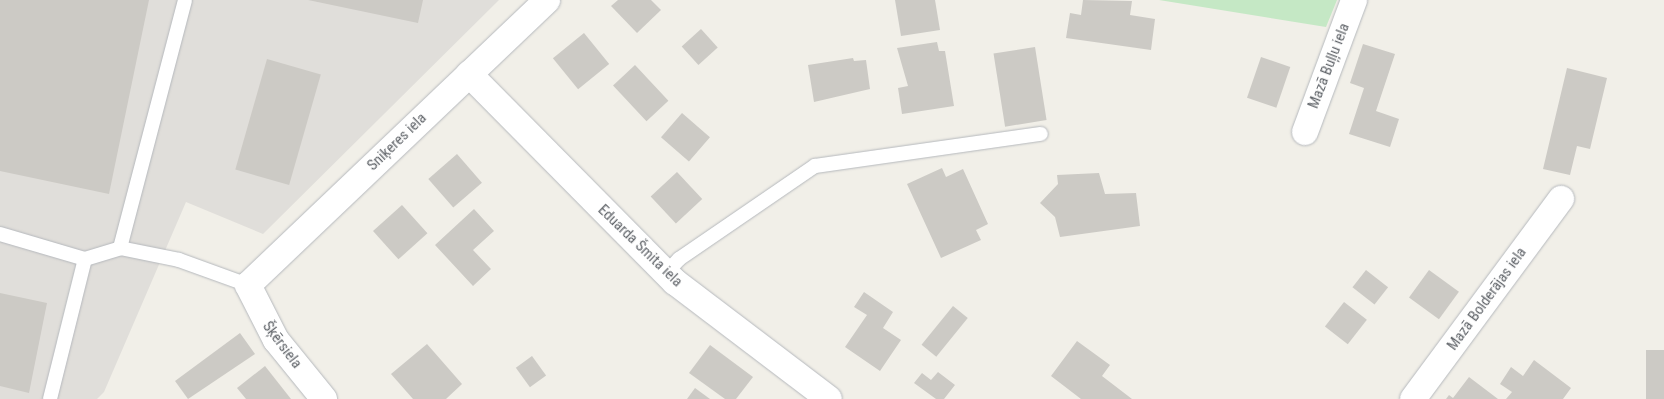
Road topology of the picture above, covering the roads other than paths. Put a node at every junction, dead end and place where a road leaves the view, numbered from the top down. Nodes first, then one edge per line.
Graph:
1 (185, 0) edge
2 (547, 0) edge
3 (1354, 0) edge
4 (469, 74) junction
5 (1305, 132) dead end
6 (1042, 134) dead end
7 (1561, 198) dead end
8 (0, 234) edge
9 (120, 248) junction
10 (84, 259) junction
11 (666, 274) junction
12 (248, 285) junction
13 (50, 399) edge
14 (324, 399) edge
15 (829, 399) edge
16 (1413, 399) edge

1 - 9 lane
2 - 4 street, Sniķeres iela
3 - 5 street, Mazā Buļļu iela
4 - 11 street, Eduarda Šmita iela
4 - 12 street, Sniķeres iela
6 - 11 lane
7 - 16 street, Mazā Bolderājas iela
8 - 10 lane
9 - 10 lane
9 - 12 lane
10 - 13 lane
11 - 15 street, Eduarda Šmita iela
12 - 14 street, Šķērsiela

